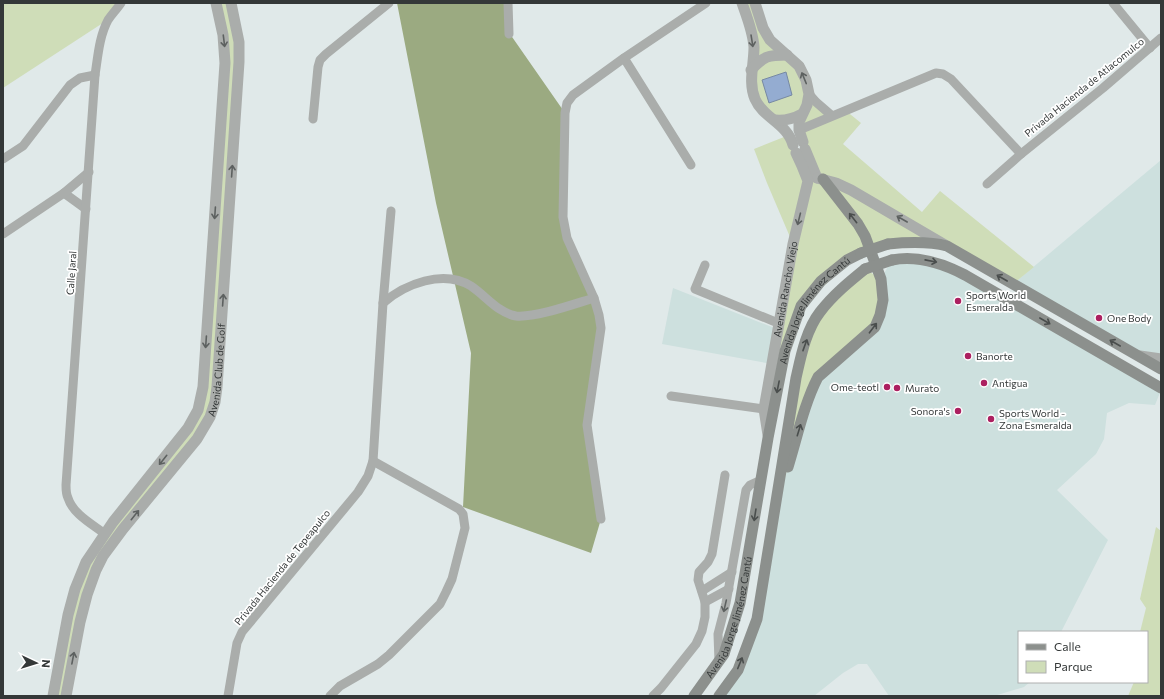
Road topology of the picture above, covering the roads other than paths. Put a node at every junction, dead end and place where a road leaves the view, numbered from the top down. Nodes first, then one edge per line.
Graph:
1 (121, 3) edge
2 (216, 3) edge
3 (231, 3) edge
4 (389, 3) edge
5 (508, 3) edge
6 (706, 3) edge
7 (742, 3) edge
8 (755, 3) edge
9 (1113, 3) edge
10 (510, 34) dead end
11 (1161, 38) edge
12 (1150, 48) junction
13 (787, 55) junction
14 (624, 58) junction
15 (751, 70) junction
16 (95, 75) junction
17 (809, 94) junction
18 (802, 114) junction
19 (831, 116) junction
20 (313, 118) dead end
21 (775, 120) junction
22 (799, 144) junction
23 (1021, 154) junction
24 (3, 159) edge
25 (691, 165) dead end
26 (89, 172) junction
27 (816, 179) junction
28 (987, 184) dead end
29 (64, 193) junction
30 (86, 209) junction
31 (391, 211) dead end
32 (3, 234) edge
33 (947, 246) junction
34 (704, 265) dead end
35 (594, 298) junction
36 (383, 303) junction
37 (778, 323) junction
38 (1139, 356) junction
39 (1161, 360) edge
40 (1161, 369) edge
41 (203, 387) junction
42 (217, 387) junction
43 (1161, 388) edge
44 (671, 396) dead end
45 (764, 409) junction
46 (768, 438) junction
47 (373, 461) junction
48 (725, 475) dead end
49 (761, 480) junction
50 (776, 508) junction
51 (601, 519) dead end
52 (113, 522) junction
53 (123, 529) junction
54 (105, 534) junction
55 (94, 549) junction
56 (103, 556) junction
57 (732, 572) junction
58 (729, 589) junction
59 (702, 591) junction
60 (705, 602) junction
61 (719, 661) junction
62 (52, 696) edge
63 (66, 696) edge
64 (228, 696) edge
65 (330, 696) edge
66 (653, 696) edge
67 (694, 696) edge
68 (719, 696) edge

1 - 16 street, Calle Jaral
2 -> 41 street, Avenida Club de Golf
42 -> 3 street, Avenida Club de Golf
4 - 20 street
5 - 10 street
6 - 14 street
7 -> 15 street
8 - 13 street
9 - 12 street, Privada Hacienda de Atlacomulco
11 - 12 street, Privada Hacienda de Atlacomulco
12 - 23 street, Privada Hacienda de Atlacomulco
13 - 15 street
17 -> 13 street
14 - 25 street
14 - 35 street
15 - 21 street
16 - 24 street
16 - 26 street, Calle Jaral
17 - 18 street
17 - 19 street
18 - 21 street
18 - 22 street
19 - 22 street
19 - 23 street
21 - 22 street
22 - 27 street
23 - 28 street, Privada Hacienda de Atlacomulco
26 - 29 street
26 - 30 street, Calle Jaral
33 -> 27 street
27 -> 37 street, Avenida Rancho Viejo
50 -> 27 main road
29 - 30 street
29 - 32 street
30 - 54 street, Calle Jaral
31 - 36 street, Privada Hacienda de Tepeapulco
38 -> 33 main road, Avenida Jorge Jiménez Cantú
33 -> 46 main road, Avenida Jorge Jiménez Cantú, bridge
34 - 37 street
35 - 36 street
35 - 51 street
36 - 47 street, Privada Hacienda de Tepeapulco
37 - 45 street, Avenida Rancho Viejo
38 - 39 street
38 - 40 main road, Avenida Jorge Jiménez Cantú
41 - 42 street
41 -> 52 street, Avenida Club de Golf
53 -> 42 street, Avenida Club de Golf
50 -> 43 main road, Avenida Jorge Jiménez Cantú, bridge
44 - 45 street
45 - 46 street, Avenida Rancho Viejo
46 - 49 main road, Avenida Jorge Jiménez Cantú
47 - 64 street, Privada Hacienda de Tepeapulco
47 - 65 street
48 - 59 street
49 - 57 street
49 -> 61 main road, Avenida Jorge Jiménez Cantú
68 -> 50 main road, Avenida Jorge Jiménez Cantú
52 - 53 street
52 - 54 street, Avenida Club de Golf
53 - 56 street, Avenida Club de Golf
54 - 55 street, Avenida Club de Golf
55 - 56 street
55 - 62 street, Avenida Club de Golf
63 -> 56 street, Avenida Club de Golf
57 - 58 street
57 - 59 street
58 - 60 street
58 -> 61 street
59 - 60 street
60 - 66 street
61 - 67 main road, Avenida Jorge Jiménez Cantú

